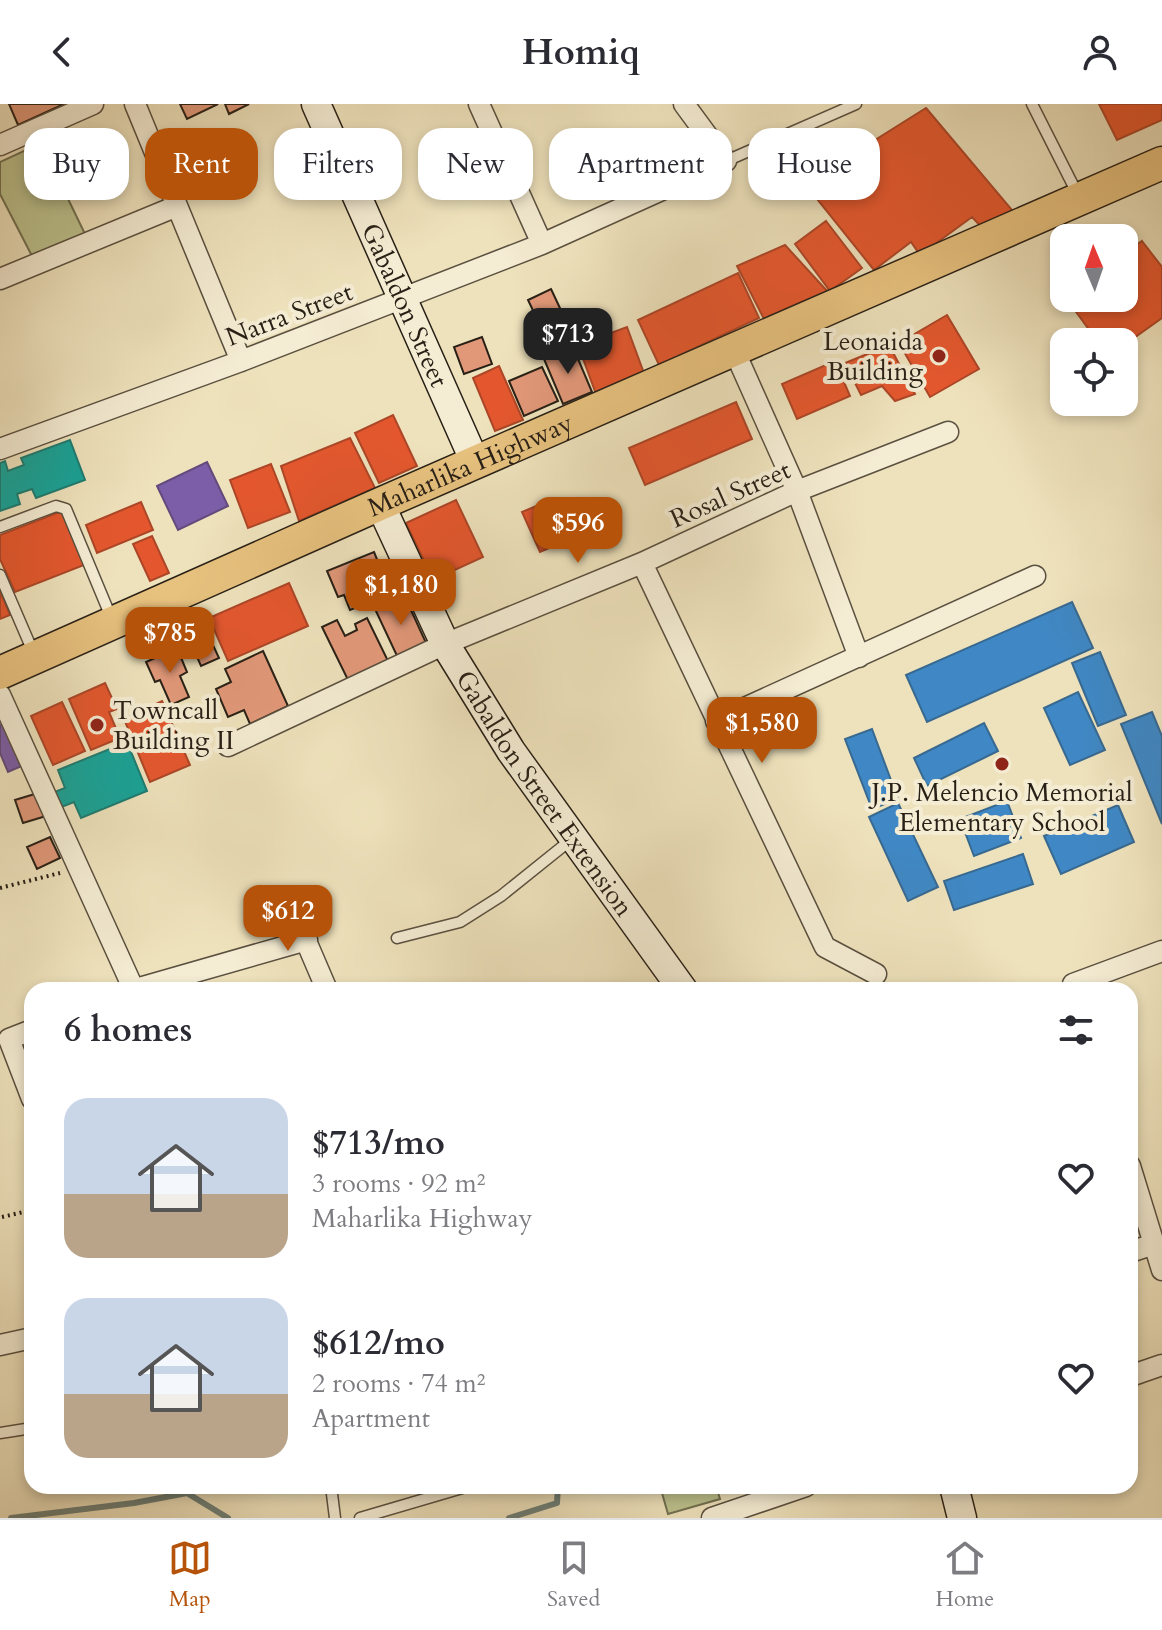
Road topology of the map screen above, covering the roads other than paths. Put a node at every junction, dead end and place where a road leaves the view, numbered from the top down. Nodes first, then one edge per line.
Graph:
1 (93, 104) edge
2 (135, 104) edge
3 (316, 104) edge
4 (479, 104) edge
5 (684, 104) edge
6 (856, 104) edge
7 (1032, 104) edge
8 (702, 128) edge
9 (0, 145) edge
10 (732, 158) edge
11 (1162, 163) edge
12 (1080, 199) junction
13 (640, 200) edge
14 (177, 206) junction
15 (542, 244) junction
16 (0, 279) edge
17 (404, 298) junction
18 (734, 350) junction
19 (241, 361) junction
20 (948, 432) dead end
21 (0, 449) edge
22 (475, 462) junction
23 (797, 491) junction
24 (380, 504) junction
25 (0, 527) edge
26 (642, 563) junction
27 (0, 575) edge
28 (1035, 576) dead end
29 (113, 623) junction
30 (445, 644) junction
31 (36, 657) junction
32 (859, 657) junction
33 (0, 673) edge
34 (0, 695) edge
35 (716, 721) junction
36 (228, 746) dead end
37 (573, 838) junction
38 (288, 899) dead end
39 (397, 938) dead end
40 (307, 940) junction
41 (1162, 951) edge
42 (876, 974) dead end
43 (129, 982) edge
44 (161, 982) edge
45 (324, 982) edge
46 (677, 982) edge
47 (1084, 982) edge
48 (24, 1033) edge
49 (24, 1078) edge
50 (1138, 1192) edge
51 (1154, 1244) junction
52 (1138, 1249) edge
53 (1162, 1270) edge
54 (24, 1340) edge
55 (0, 1345) edge
56 (1162, 1365) edge
57 (1138, 1373) edge
58 (24, 1429) edge
59 (0, 1433) edge
60 (332, 1494) edge
61 (442, 1494) edge
62 (782, 1494) edge
63 (956, 1494) edge
64 (335, 1518) edge
65 (360, 1518) edge
66 (712, 1518) edge
67 (962, 1518) edge

1 - 9 street
2 - 14 street
3 - 17 street, Gabaldon Street
4 - 15 street
5 - 8 street
6 - 10 lane, Narra Street
7 - 12 lane
11 - 12 main road, Maharlika Highway
12 - 18 main road, Maharlika Highway
13 - 15 street, Narra Street
14 - 16 street
14 - 19 street
15 - 17 street, Narra Street
17 - 19 street, Narra Street
17 - 22 street, Gabaldon Street
18 - 22 main road, Maharlika Highway
18 - 23 street
19 - 21 street, Narra Street
20 - 23 street, Rosal Street
22 - 24 main road, Maharlika Highway
23 - 26 street, Rosal Street
23 - 32 street
24 - 29 main road, Maharlika Highway
24 - 30 street, Gabaldon Street Extension
25 - 29 lane
26 - 30 street, Rosal Street
26 - 35 street
27 - 31 lane
28 - 32 street
29 - 31 main road, Maharlika Highway
30 - 36 street, Rosal Street
30 - 37 street, Gabaldon Street Extension
31 - 33 main road, Maharlika Highway
32 - 35 street
34 - 43 street
35 - 42 street
37 - 39 lane
37 - 46 street, Gabaldon Street Extension
38 - 40 street
40 - 44 street
40 - 45 street
41 - 47 street
48 - 49 street
50 - 51 street
51 - 52 street
51 - 53 street
54 - 55 street
56 - 57 street
58 - 59 lane
60 - 64 lane
61 - 65 lane
62 - 66 street
63 - 67 street

